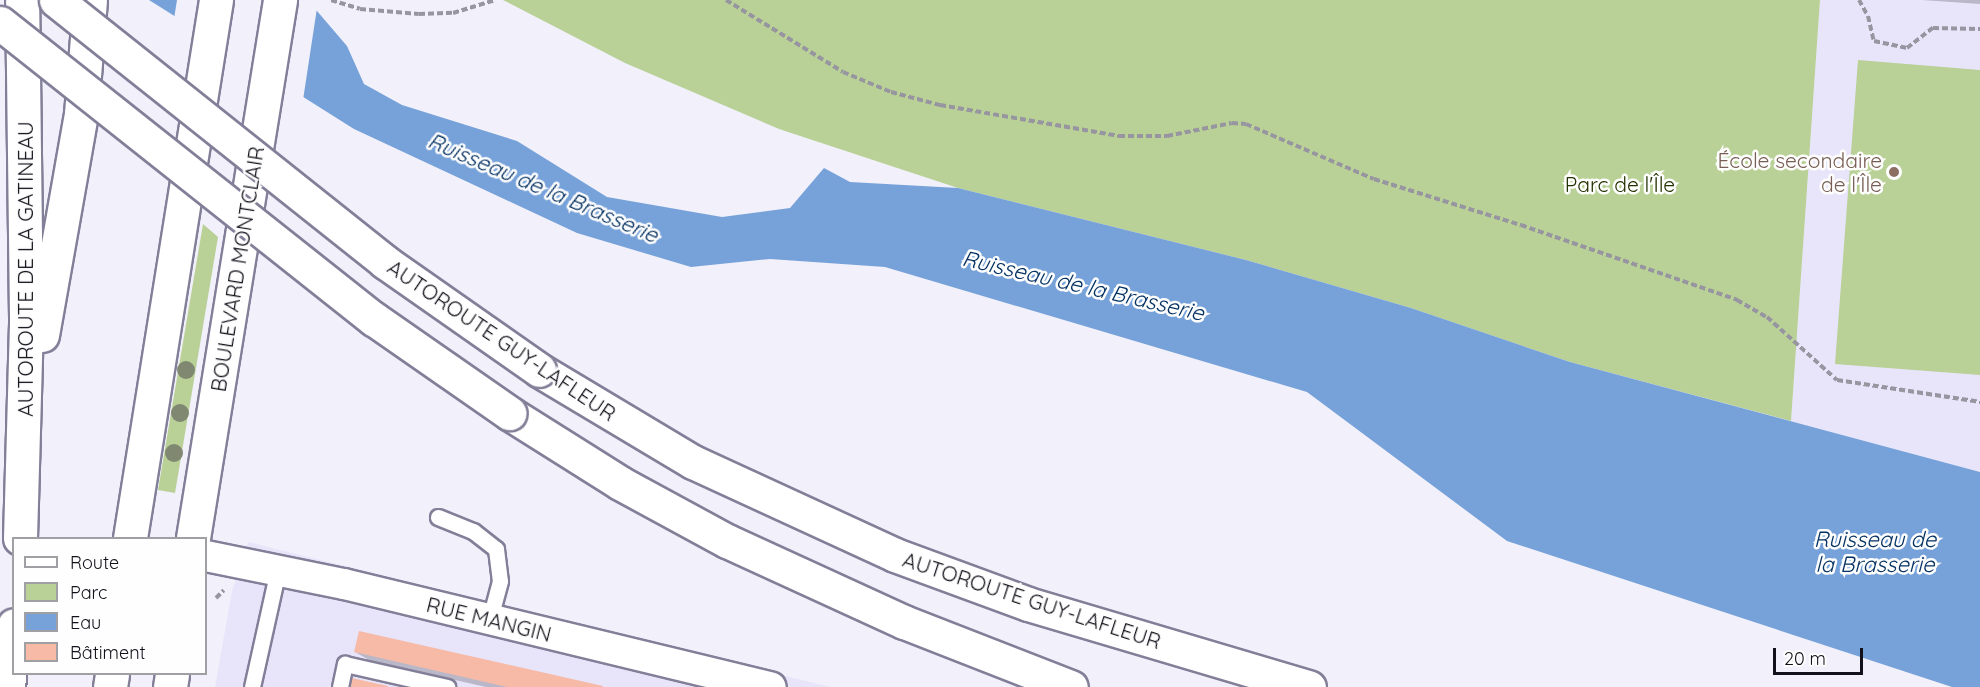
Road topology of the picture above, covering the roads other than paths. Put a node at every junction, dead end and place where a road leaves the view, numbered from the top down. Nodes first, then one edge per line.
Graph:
1 (56, 0) edge
2 (90, 0) edge
3 (216, 0) edge
4 (280, 0) edge
5 (15, 11) edge
6 (25, 431) junction
7 (438, 517) dead end
8 (20, 537) edge
9 (130, 537) edge
10 (193, 537) edge
11 (207, 556) edge
12 (278, 570) junction
13 (490, 619) junction
14 (12, 646) edge
15 (8, 687) edge
16 (252, 687) edge
17 (340, 687) edge
18 (447, 687) edge
19 (771, 687) edge
20 (1071, 687) edge
21 (1309, 687) edge

1 - 21 main road, AUTOROUTE GUY-LAFLEUR, bridge
2 - 6 main road
3 - 9 main road
4 - 10 main road, BOULEVARD MONTCLAIR
5 - 6 main road, AUTOROUTE DE LA GATINEAU
5 - 20 main road, bridge
6 - 8 main road, AUTOROUTE DE LA GATINEAU
7 - 13 lane
11 - 12 street, RUE MANGIN
12 - 13 street, RUE MANGIN
12 - 16 lane
13 - 19 street, RUE MANGIN
14 - 15 main road
17 - 18 lane

